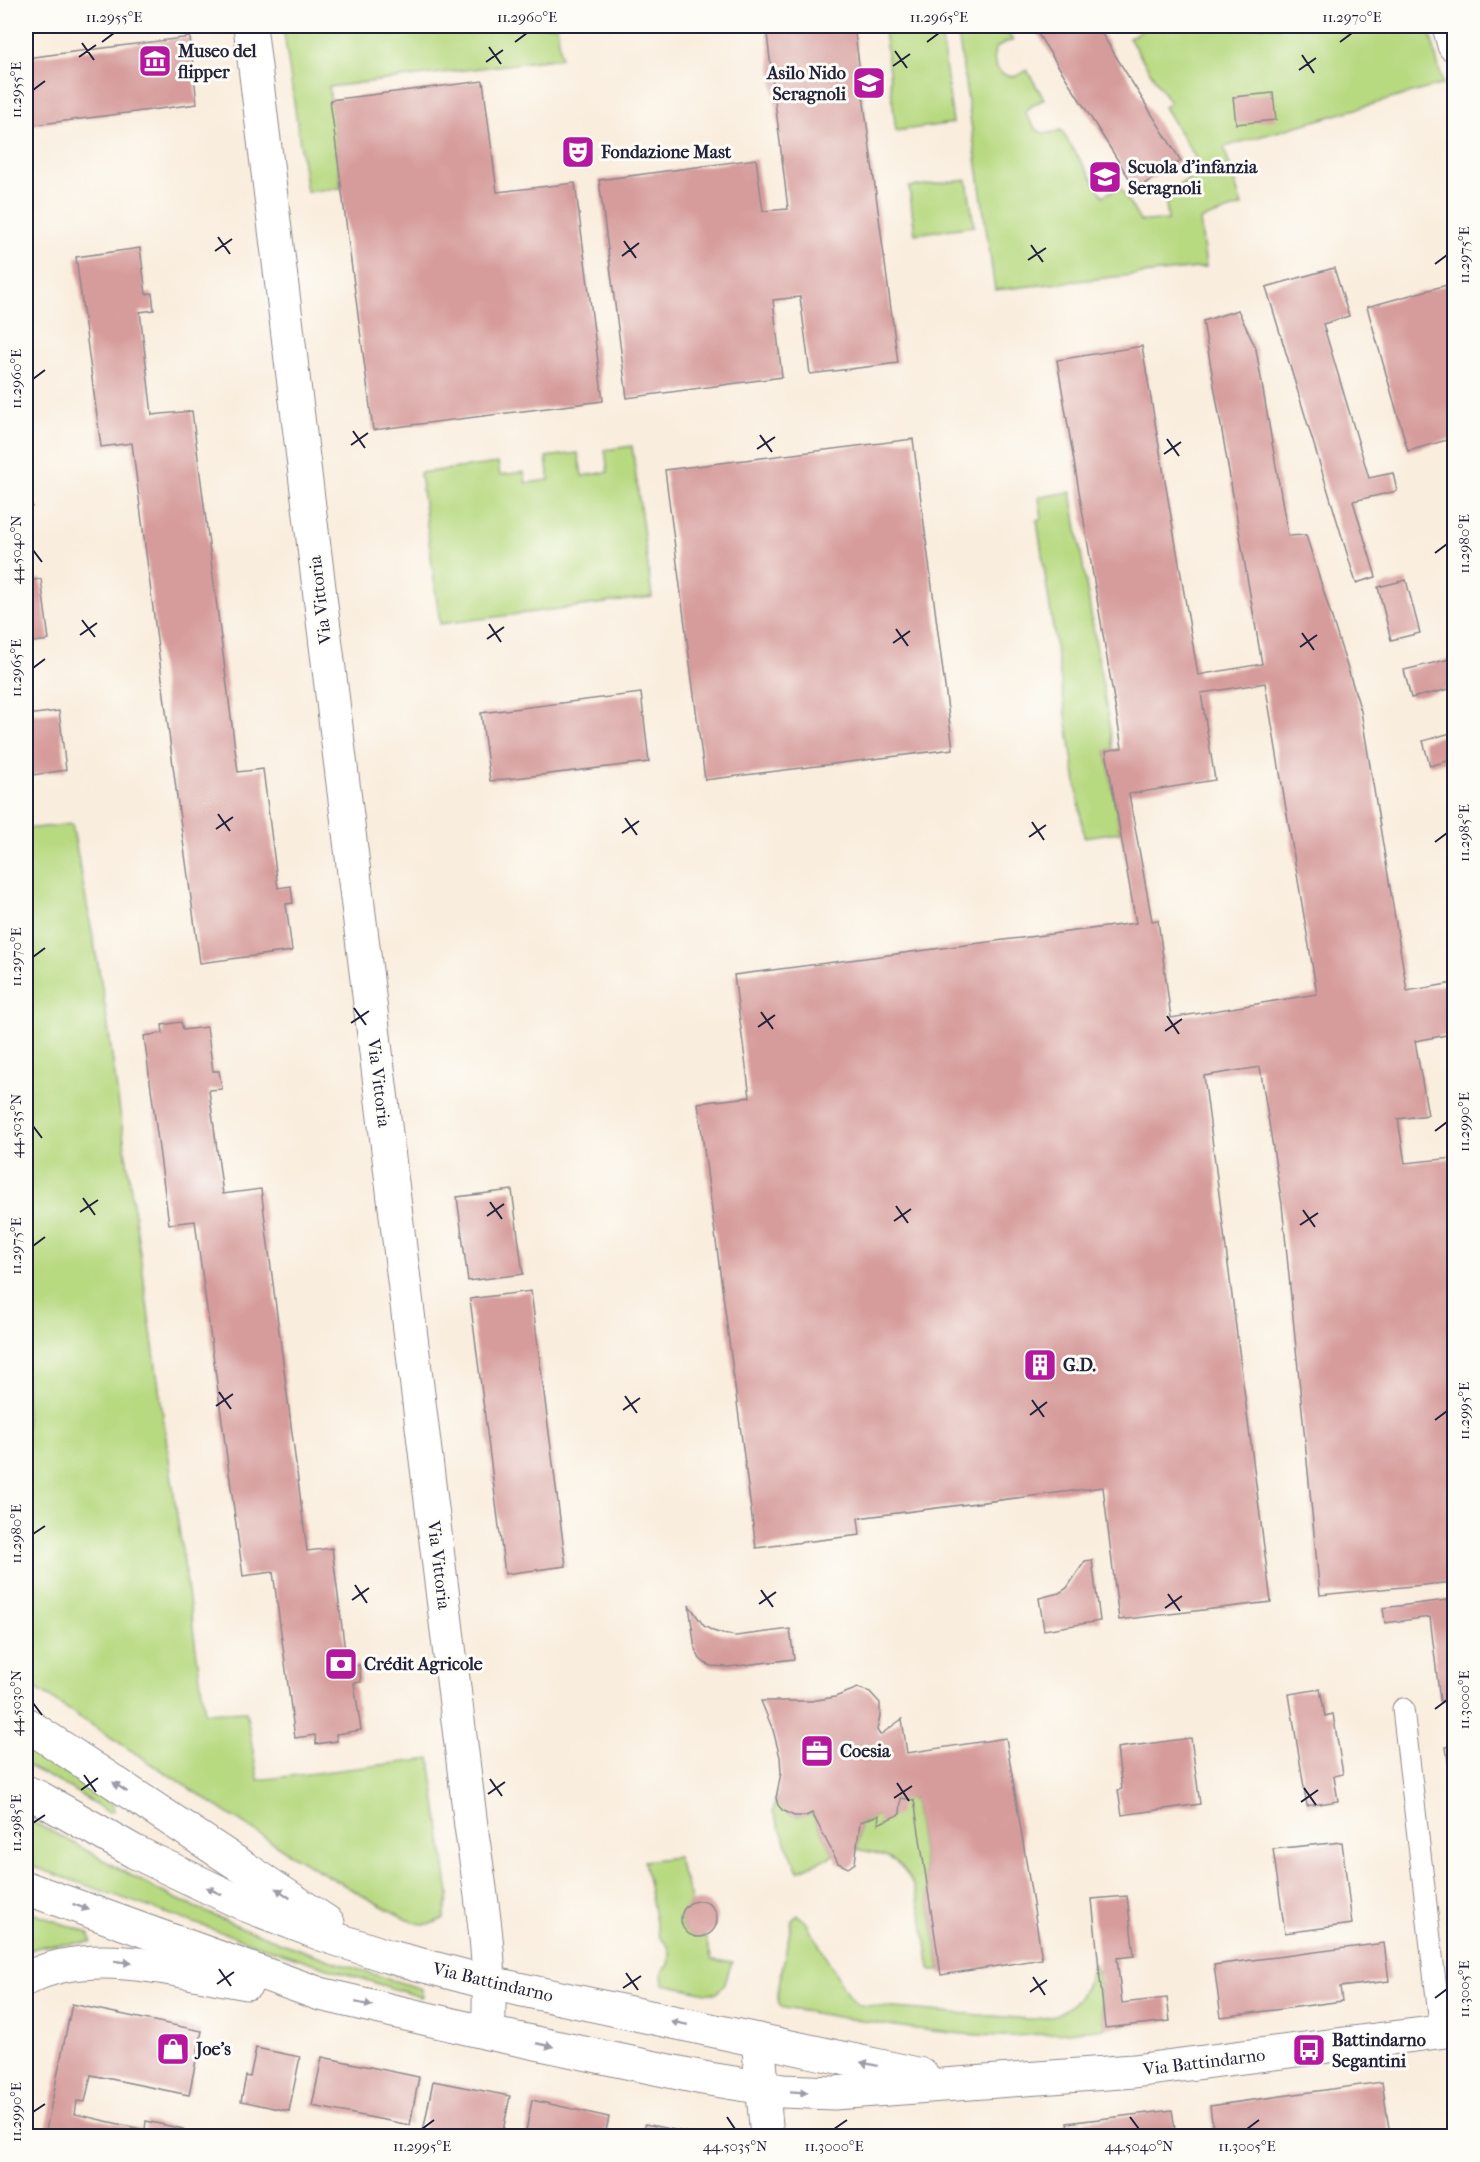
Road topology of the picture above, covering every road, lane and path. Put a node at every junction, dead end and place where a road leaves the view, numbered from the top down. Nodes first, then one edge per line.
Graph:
1 (250, 26) edge
2 (1449, 26) edge
3 (1455, 45) edge
4 (1402, 1709) dead end
5 (26, 1724) edge
6 (26, 1792) edge
7 (26, 1888) edge
8 (387, 1956) junction
9 (26, 1979) edge
10 (490, 1983) junction
11 (320, 1994) junction
12 (1448, 2031) edge
13 (488, 2033) junction
14 (758, 2040) junction
15 (989, 2082) junction
16 (763, 2088) junction
17 (767, 2136) edge

1 - 10 street, Via Vittoria
2 - 3 street
4 - 12 lane
8 -> 5 street
8 -> 6 street, Via Battindarno
7 -> 11 street, Via Battindarno
8 - 10 street, Via Battindarno
9 -> 11 street
10 - 13 street, Via Vittoria
14 -> 10 street, Via Battindarno
11 -> 13 street, Via Battindarno
12 - 15 street, Via Battindarno
13 -> 16 street, Via Battindarno
15 -> 14 street, Via Battindarno
14 - 16 street
16 -> 15 street, Via Battindarno
16 - 17 street

